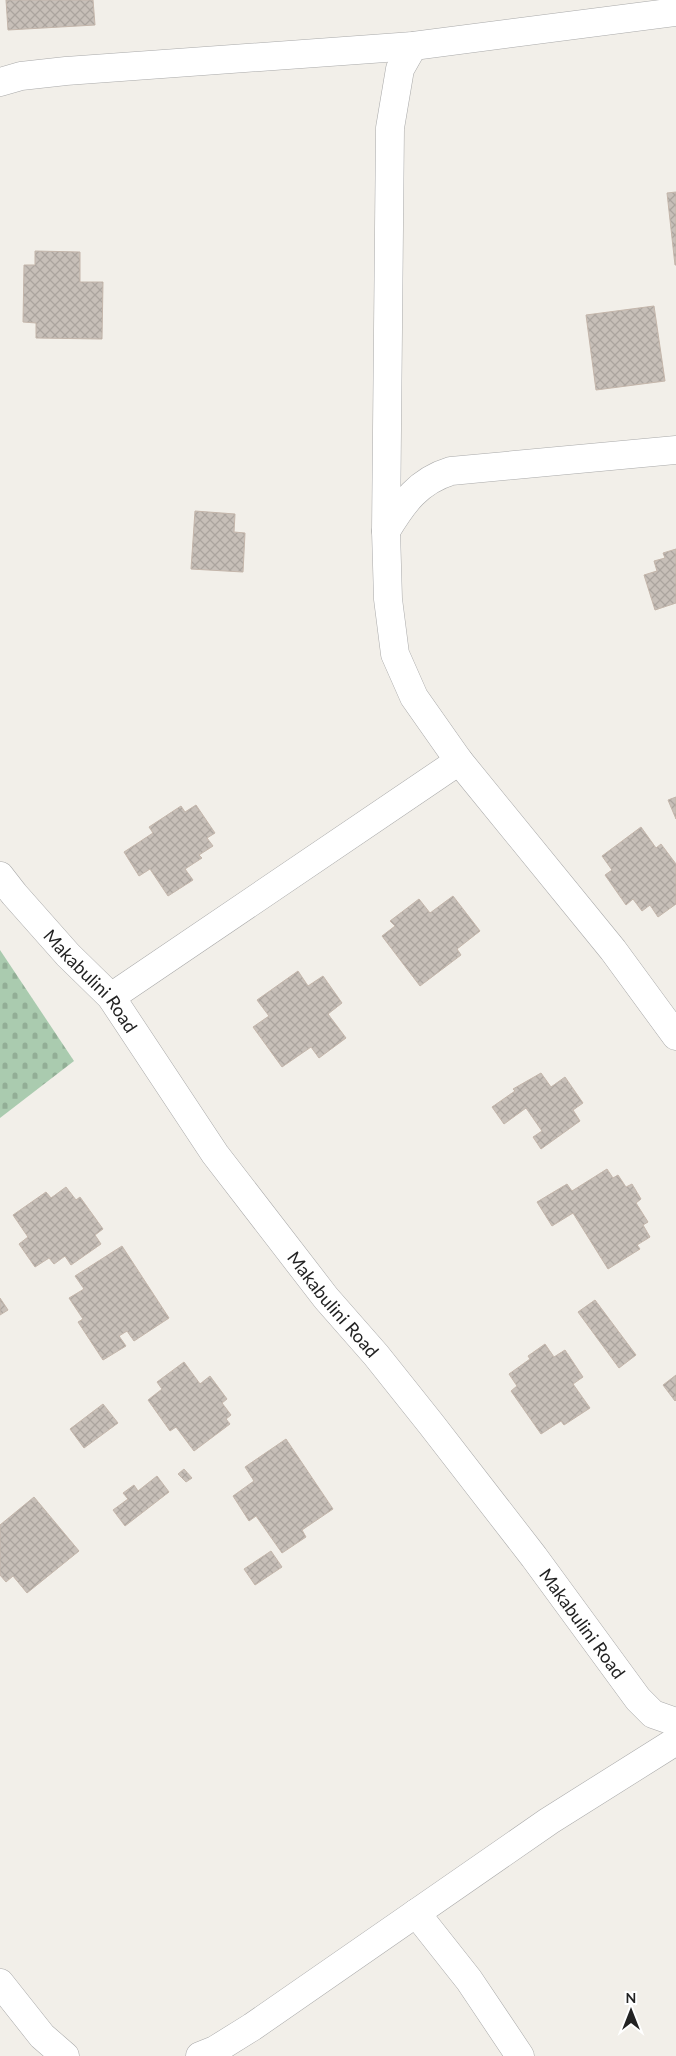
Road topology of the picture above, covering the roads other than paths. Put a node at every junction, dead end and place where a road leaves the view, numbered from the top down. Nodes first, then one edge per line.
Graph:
1 (676, 12) edge
2 (412, 46) junction
3 (0, 82) edge
4 (676, 450) edge
5 (386, 531) junction
6 (459, 761) junction
7 (0, 876) edge
8 (111, 997) junction
9 (676, 1036) edge
10 (676, 1722) edge
11 (676, 1741) edge
12 (416, 1914) junction
13 (0, 1983) edge
14 (65, 2056) edge
15 (200, 2056) edge
16 (520, 2056) edge

1 - 2 street
2 - 3 street
2 - 5 street
4 - 5 street
5 - 6 street
6 - 8 street
6 - 9 street
7 - 8 street, Makabulini Road
8 - 10 street, Makabulini Road
11 - 12 street
12 - 15 street
12 - 16 street
13 - 14 street

